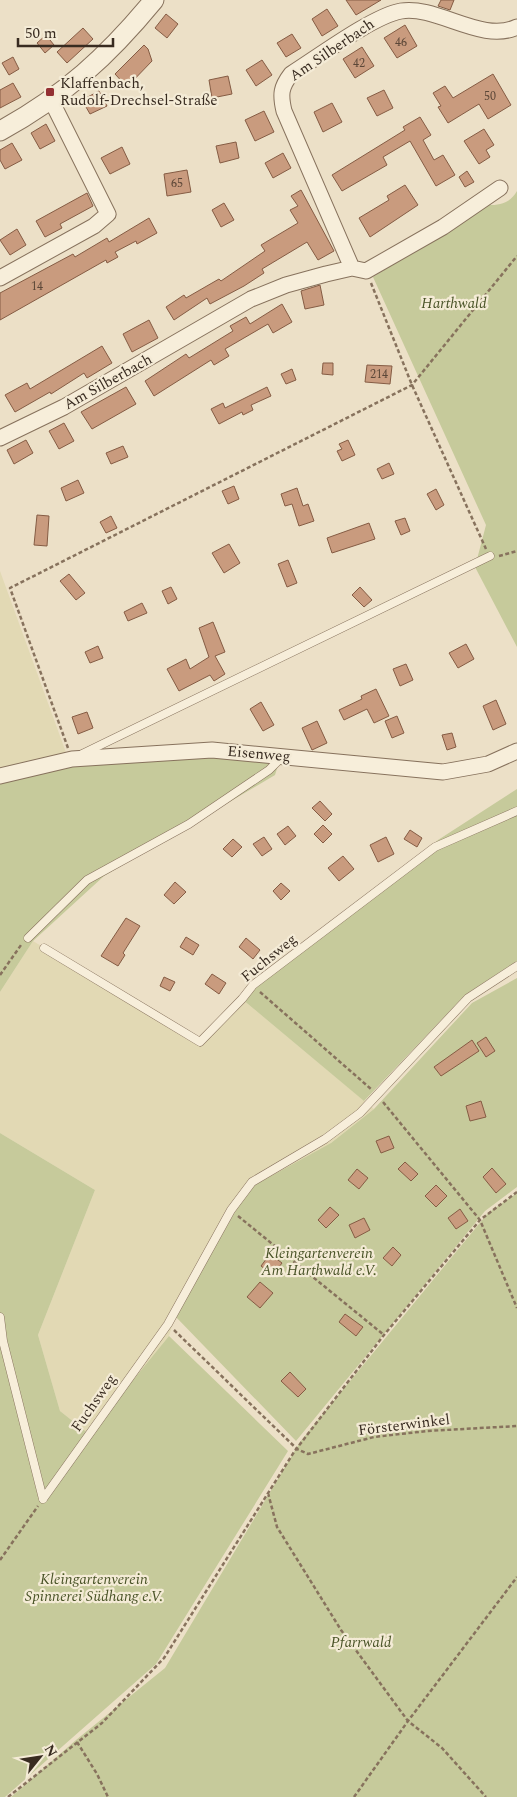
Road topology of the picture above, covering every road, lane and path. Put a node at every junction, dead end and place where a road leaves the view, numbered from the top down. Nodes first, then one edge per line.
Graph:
1 (154, 0) edge
2 (517, 27) edge
3 (51, 100) junction
4 (0, 131) edge
5 (500, 188) dead end
6 (517, 256) edge
7 (359, 269) junction
8 (0, 278) edge
9 (412, 385) junction
10 (0, 438) edge
11 (517, 551) edge
12 (490, 556) junction
13 (517, 752) edge
14 (282, 756) junction
15 (72, 759) junction
16 (0, 776) edge
17 (517, 811) edge
18 (28, 938) joint
19 (44, 948) dead end
20 (517, 966) edge
21 (0, 975) edge
22 (517, 1192) edge
23 (231, 1210) junction
24 (480, 1220) junction
25 (517, 1308) edge
26 (0, 1317) edge
27 (168, 1324) junction
28 (384, 1335) junction
29 (517, 1426) edge
30 (297, 1449) junction
31 (268, 1493) junction
32 (43, 1499) junction
33 (0, 1560) edge
34 (517, 1578) edge
35 (408, 1720) junction
36 (77, 1742) junction
37 (8, 1797) edge
38 (108, 1797) edge
39 (354, 1797) edge
40 (486, 1797) edge

1 - 3 street
2 - 7 street, Am Silberbach
3 - 4 street
3 - 8 street
5 - 7 street, Am Silberbach
6 - 9 path
7 - 9 path
7 - 10 street, Am Silberbach
9 - 12 path
9 - 15 path
11 - 12 path
12 - 15 lane
13 - 14 street, Eisenweg
14 - 15 street, Eisenweg
14 - 18 lane
15 - 16 street, Eisenweg
17 - 19 lane, Fuchsweg
18 - 21 path
20 - 23 lane, Fuchsweg
22 - 24 path
23 - 27 lane, Fuchsweg
23 - 28 path
24 - 25 path
24 - 28 path
26 - 32 lane
27 - 30 path
27 - 32 lane, Fuchsweg
28 - 30 path
29 - 30 path, Försterwinkel
30 - 31 path
31 - 35 path
31 - 36 path
32 - 33 path
34 - 35 path
35 - 39 path
35 - 40 path
36 - 37 path
36 - 38 path

